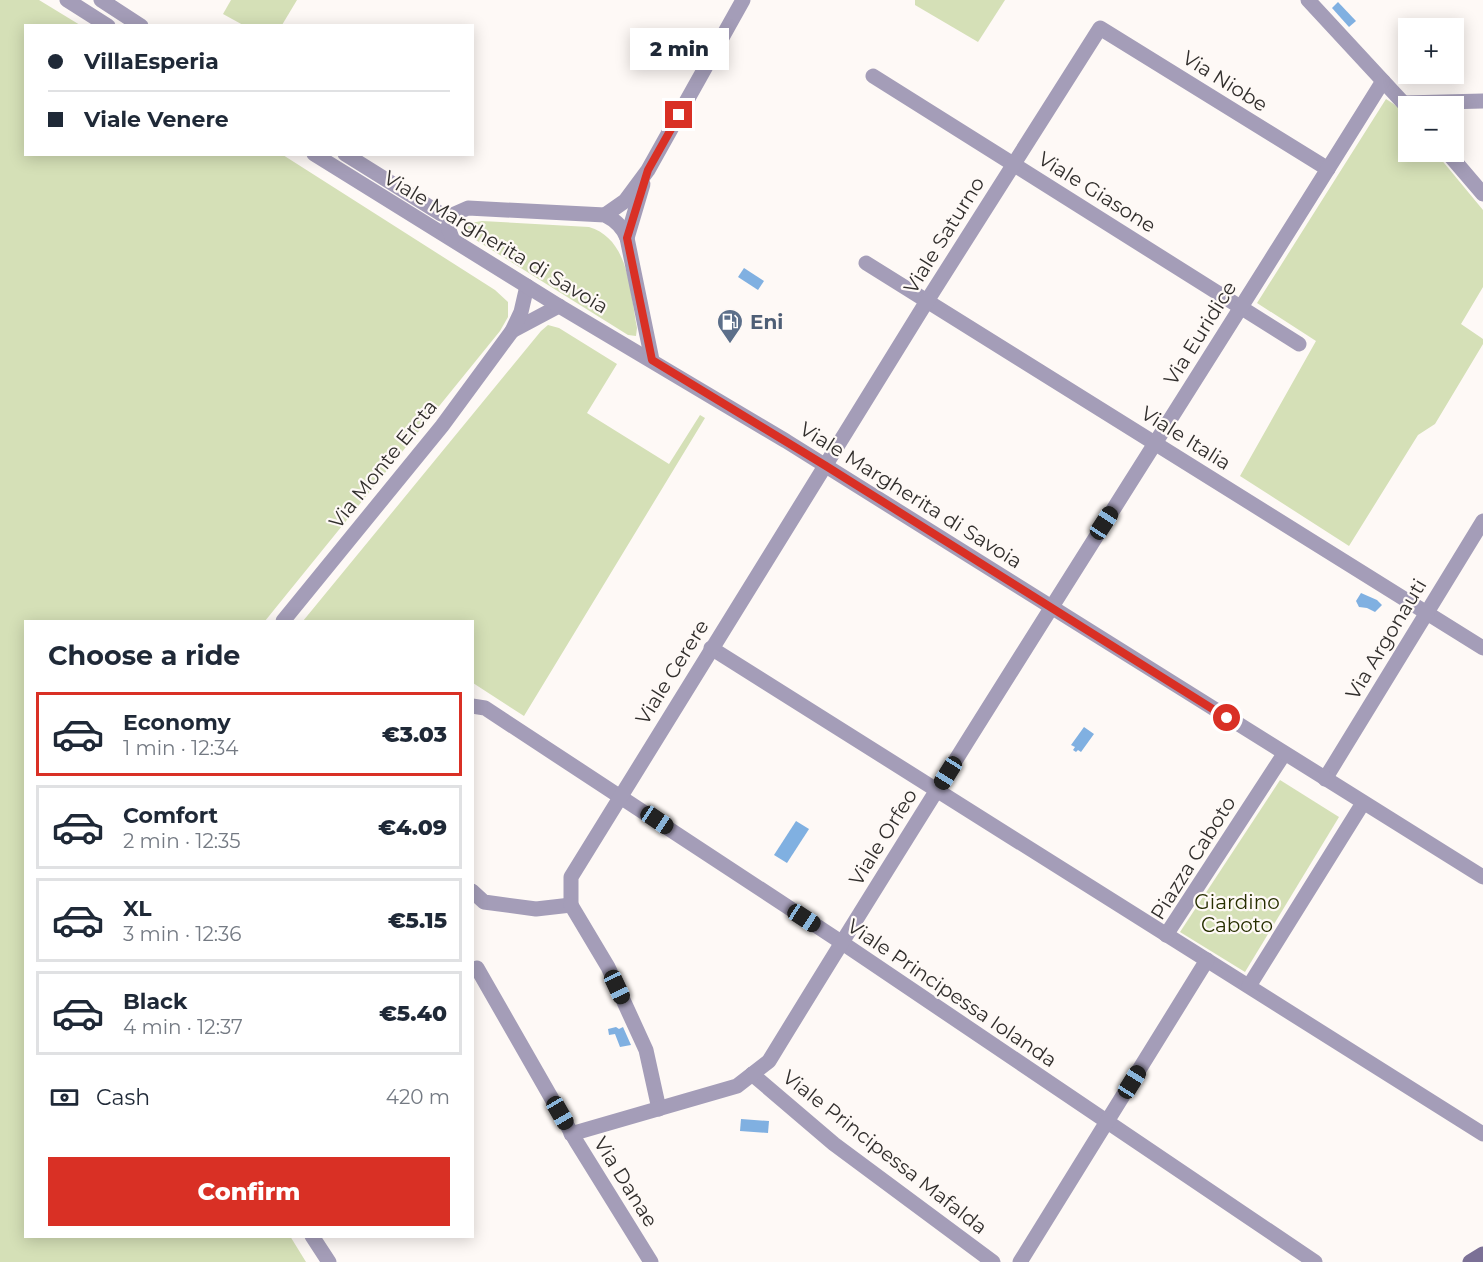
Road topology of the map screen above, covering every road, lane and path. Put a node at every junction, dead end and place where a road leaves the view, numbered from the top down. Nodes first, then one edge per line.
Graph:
1 (67, 0) edge
2 (100, 0) edge
3 (743, 0) edge
4 (1312, 1) edge
5 (105, 24) edge
6 (138, 24) edge
7 (1100, 28) joint
8 (873, 76) dead end
9 (1383, 81) junction
10 (1398, 97) edge
11 (1483, 100) edge
12 (1464, 101) edge
13 (317, 156) edge
14 (348, 156) edge
15 (1456, 162) edge
16 (1014, 164) junction
17 (1328, 169) junction
18 (648, 170) junction
19 (1483, 194) edge
20 (605, 214) junction
21 (452, 215) junction
22 (452, 238) junction
23 (627, 238) junction
24 (866, 263) dead end
25 (527, 286) junction
26 (927, 301) junction
27 (559, 306) junction
28 (1241, 308) junction
29 (512, 331) junction
30 (648, 340) junction
31 (1299, 344) dead end
32 (634, 351) junction
33 (652, 360) junction
34 (1156, 444) junction
35 (826, 466) junction
36 (1483, 521) edge
37 (1051, 607) junction
38 (1427, 613) junction
39 (284, 620) edge
40 (711, 648) junction
41 (1483, 648) edge
42 (474, 706) edge
43 (1284, 754) junction
44 (1325, 779) junction
45 (936, 791) junction
46 (620, 795) junction
47 (1362, 803) junction
48 (1483, 877) edge
49 (474, 893) edge
50 (571, 905) junction
51 (1166, 935) junction
52 (841, 942) junction
53 (1207, 960) junction
54 (477, 968) dead end
55 (1249, 986) junction
56 (752, 1074) junction
57 (659, 1109) junction
58 (1107, 1123) junction
59 (571, 1134) junction
60 (1483, 1134) edge
61 (313, 1238) edge
62 (1483, 1254) edge
63 (329, 1262) edge
64 (651, 1262) edge
65 (993, 1262) edge
66 (1020, 1262) edge
67 (1315, 1262) edge
68 (1470, 1262) edge

1 - 5 street
2 - 6 street
3 - 18 street
4 - 9 street
7 - 16 street, Viale Saturno
7 - 17 street, Via Niobe
8 - 16 street, Viale Giasone
9 - 10 street
9 - 17 street, Via Euridice
11 - 12 street
13 - 22 street, Viale Margherita di Savoia
14 - 21 street, Viale Margherita di Savoia
15 - 19 street
16 - 26 street, Viale Saturno
16 - 28 street, Viale Giasone
17 - 28 street, Via Euridice
18 - 20 street
18 - 23 street
20 - 21 street
20 - 23 street
21 - 22 street
22 - 25 street, Viale Margherita di Savoia
23 - 30 street
24 - 26 street, Viale Italia
25 - 27 street, Viale Margherita di Savoia
25 - 29 street
26 - 34 street, Viale Italia
26 - 35 street, Viale Saturno
27 - 29 street
27 - 32 street, Viale Margherita di Savoia
28 - 31 street, Viale Giasone
28 - 34 street, Via Euridice
29 - 39 street, Via Monte Ercta
30 - 32 street
30 - 33 street
32 - 33 street, Viale Margherita di Savoia
33 - 35 street, Viale Margherita di Savoia
34 - 37 street, Via Euridice
34 - 38 street, Viale Italia
35 - 37 street, Viale Margherita di Savoia
35 - 40 street, Viale Cerere
36 - 38 street, Via Argonauti
37 - 43 street, Viale Margherita di Savoia
37 - 45 street, Viale Orfeo
38 - 41 street, Viale Italia
38 - 44 street, Via Argonauti
40 - 45 street
40 - 46 street, Viale Cerere
42 - 46 street, Viale Principessa Iolanda
43 - 44 street, Viale Margherita di Savoia
43 - 51 street, Piazza Caboto
44 - 47 street, Viale Margherita di Savoia
45 - 51 street
45 - 52 street, Viale Orfeo
46 - 50 street, Viale Cerere
46 - 52 street, Viale Principessa Iolanda
47 - 48 street, Viale Margherita di Savoia
47 - 55 street
49 - 50 street
50 - 57 street
51 - 53 street, Piazza Caboto
52 - 56 street, Viale Orfeo
52 - 58 street, Viale Principessa Iolanda
53 - 55 street, Piazza Caboto
53 - 58 street
54 - 59 street, Via Danae
55 - 60 street, Piazza Caboto
56 - 57 street, Viale Orfeo
56 - 65 street, Viale Principessa Mafalda
57 - 59 street, Viale Orfeo
58 - 66 street
58 - 67 street, Viale Principessa Iolanda
59 - 64 street, Via Danae
61 - 63 street
62 - 68 main road

